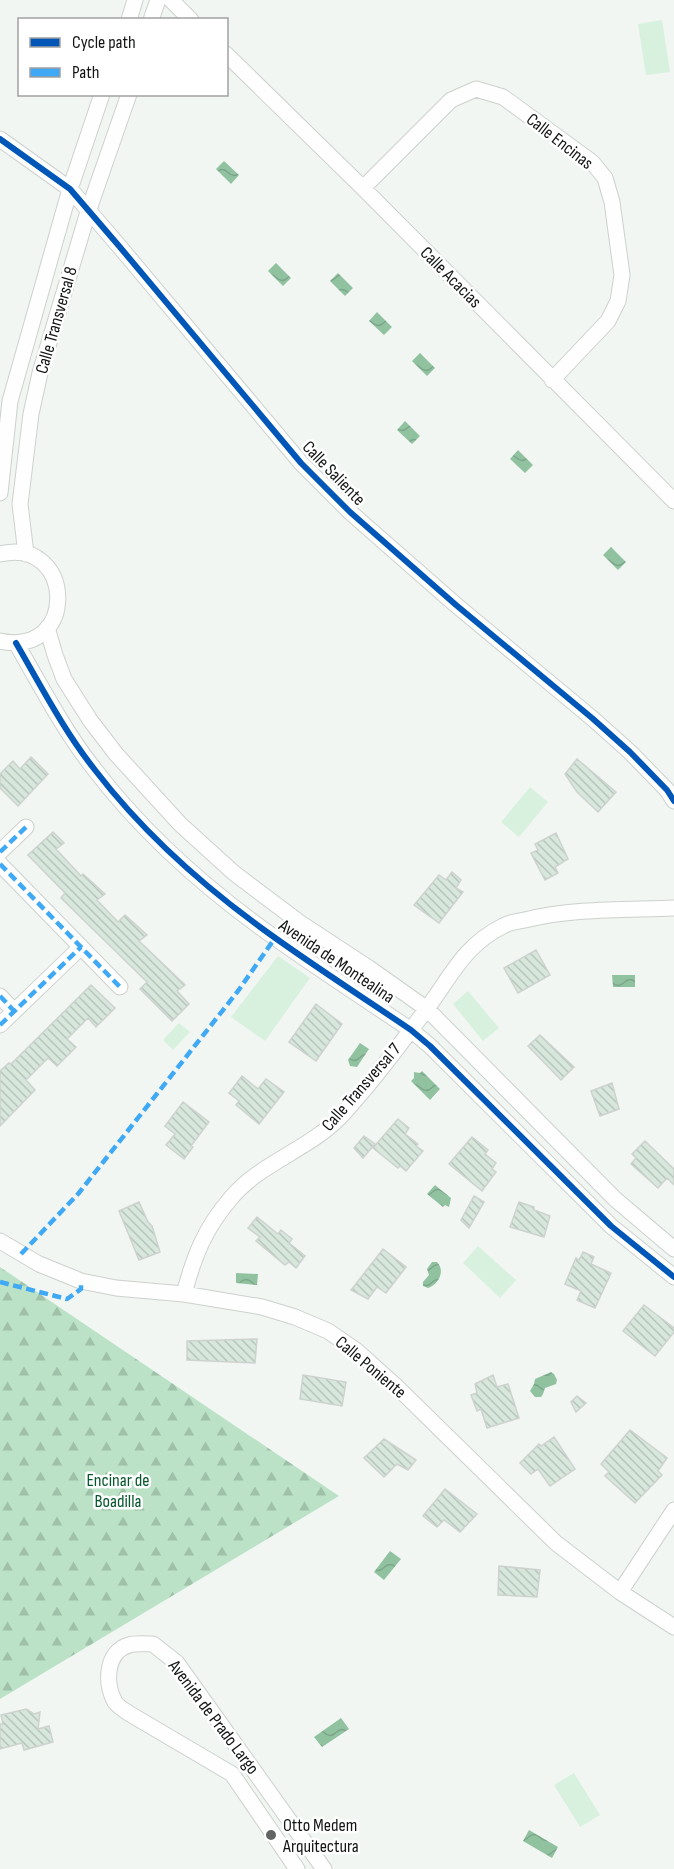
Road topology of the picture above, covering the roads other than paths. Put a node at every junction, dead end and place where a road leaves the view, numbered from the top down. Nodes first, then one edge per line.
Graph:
1 (135, 0) edge
2 (158, 0) edge
3 (171, 0) edge
4 (130, 18) edge
5 (153, 18) edge
6 (189, 18) edge
7 (228, 56) edge
8 (101, 96) edge
9 (128, 96) edge
10 (0, 140) edge
11 (363, 188) junction
12 (70, 189) junction
13 (88, 212) junction
14 (552, 380) junction
15 (0, 493) edge
16 (674, 501) edge
17 (0, 554) edge
18 (27, 554) junction
19 (47, 628) junction
20 (0, 641) edge
21 (16, 643) junction
22 (674, 801) edge
23 (26, 827) dead end
24 (0, 852) edge
25 (0, 864) edge
26 (674, 908) edge
27 (81, 947) junction
28 (120, 987) dead end
29 (0, 996) edge
30 (427, 1009) junction
31 (14, 1011) junction
32 (0, 1025) edge
33 (411, 1030) junction
34 (0, 1240) edge
35 (674, 1249) edge
36 (674, 1277) edge
37 (184, 1294) junction
38 (674, 1510) edge
39 (620, 1592) junction
40 (674, 1627) edge
41 (291, 1823) junction
42 (273, 1835) junction
43 (297, 1869) edge
44 (324, 1869) edge

1 - 4 street
2 - 5 street
3 - 6 street
7 - 11 street, Calle Acacias
8 - 12 street, Calle Transversal 8
9 - 13 street, Calle Transversal 8
10 - 12 street, Calle Saliente
11 - 14 street, Calle Acacias
11 - 14 street, Calle Encinas
12 - 13 street, Calle Saliente
12 - 15 street, Calle Transversal 8
13 - 18 street, Calle Transversal 8
13 - 22 street, Calle Saliente
14 - 16 street, Calle Acacias
17 - 18 street
18 - 19 street
19 - 21 street
19 - 30 street, Avenida de Montealina
20 - 21 street
21 - 33 street, Avenida de Montealina
23 - 24 street
25 - 27 street
26 - 30 street, Calle Transversal 7
27 - 28 street
27 - 31 street
29 - 31 street
30 - 33 street, Calle Transversal 7
30 - 35 street, Avenida de Montealina
31 - 32 street
33 - 36 street, Avenida de Montealina
33 - 37 street, Calle Transversal 7
34 - 37 street, Calle Poniente
37 - 39 street, Calle Poniente
38 - 39 street
39 - 40 street, Calle Poniente
41 - 42 street
41 - 42 street, Avenida de Prado Largo
41 - 44 street, Avenida de Prado Largo
42 - 43 street, Avenida de Prado Largo

